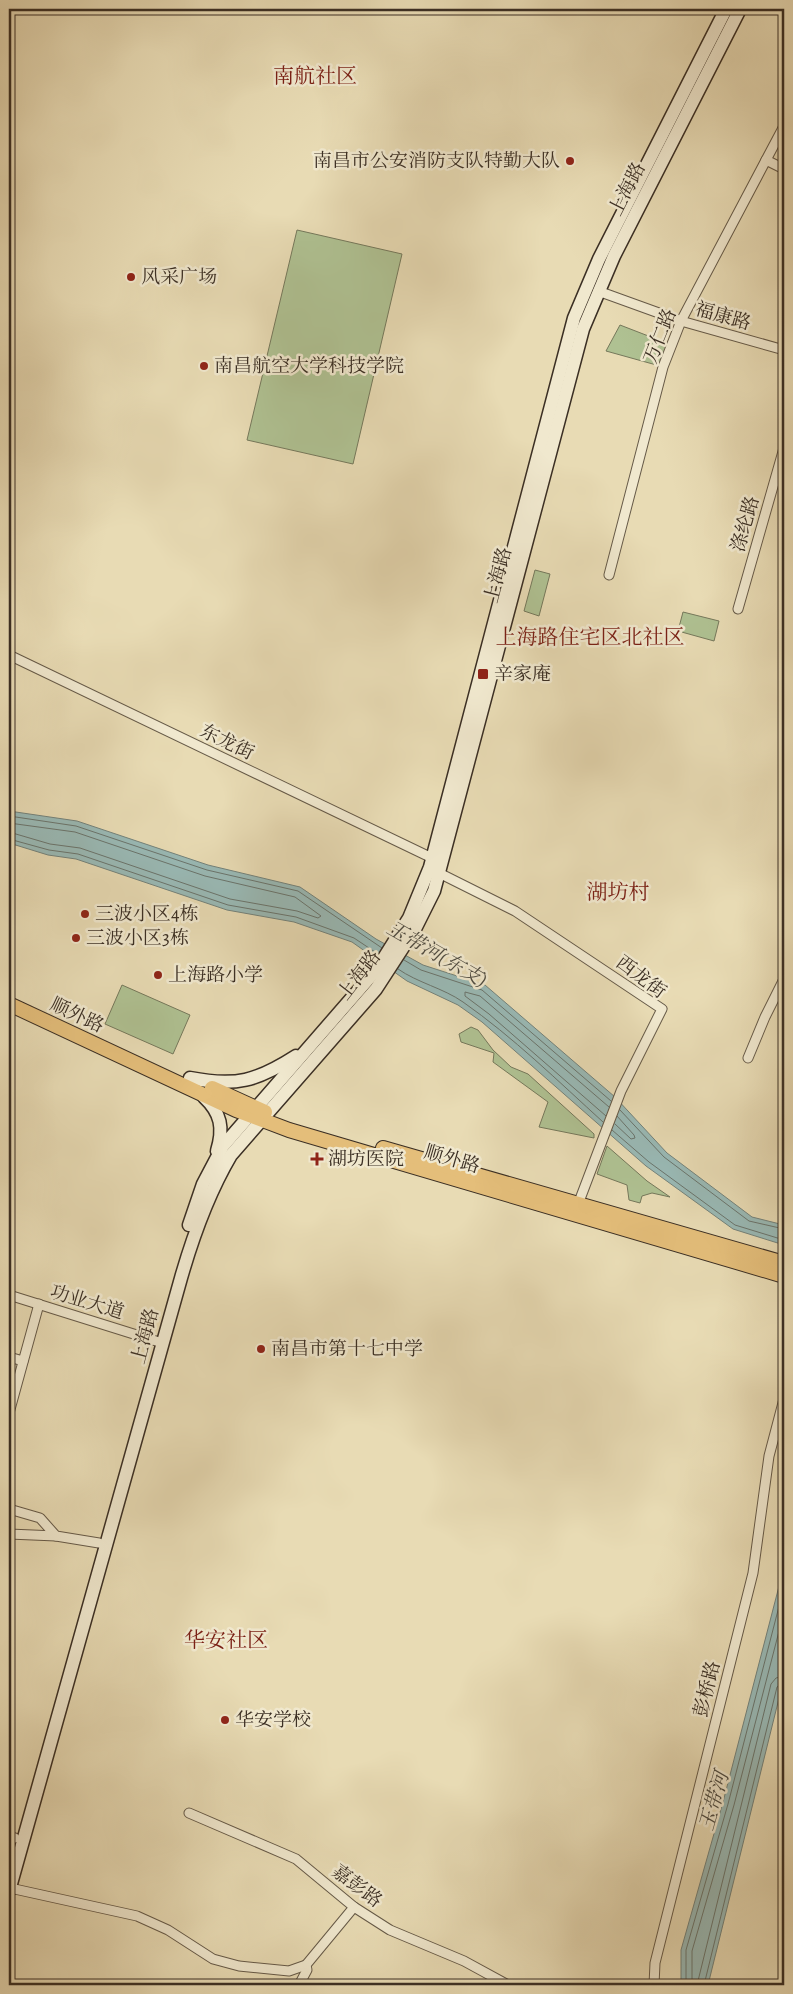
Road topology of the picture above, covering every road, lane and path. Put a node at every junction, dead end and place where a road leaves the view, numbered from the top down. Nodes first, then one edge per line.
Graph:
1 (726, 9) edge
2 (740, 9) edge
3 (784, 126) edge
4 (766, 160) junction
5 (784, 169) edge
6 (598, 291) junction
7 (681, 321) junction
8 (784, 350) edge
9 (784, 448) edge
10 (610, 575) dead end
11 (738, 609) dead end
12 (9, 655) edge
13 (432, 858) junction
14 (439, 873) junction
15 (412, 924) junction
16 (382, 970) junction
17 (784, 979) edge
18 (9, 995) edge
19 (9, 1004) edge
20 (307, 1050) junction
21 (748, 1058) dead end
22 (190, 1078) junction
23 (199, 1092) junction
24 (259, 1114) junction
25 (213, 1162) junction
26 (577, 1209) junction
27 (784, 1262) edge
28 (784, 1276) edge
29 (9, 1295) edge
30 (40, 1304) junction
31 (156, 1341) junction
32 (9, 1357) edge
33 (23, 1361) junction
34 (784, 1399) edge
35 (9, 1413) edge
36 (9, 1509) edge
37 (9, 1534) edge
38 (56, 1536) junction
39 (99, 1543) junction
40 (189, 1812) dead end
41 (12, 1837) edge
42 (9, 1862) edge
43 (9, 1889) edge
44 (354, 1907) junction
45 (306, 1965) junction
46 (300, 1985) edge
47 (508, 1985) edge
48 (654, 1985) edge

1 - 13 main road, 上海路
2 - 6 main road, 上海路
3 - 4 street, 万仁路
4 - 5 street
4 - 7 street, 万仁路
6 - 7 street, 福康路
6 - 14 main road, 上海路
7 - 8 street, 福康路
7 - 10 street, 万仁路
9 - 11 street, 涤纶路
12 - 13 street, 东龙街
13 - 15 main road, 上海路
14 - 15 main road, 上海路
14 - 26 street, 西龙街
15 - 16 main road, 上海路
16 - 20 main road, 上海路
16 - 24 main road, 上海路
17 - 21 street
18 - 22 main road, 顺外路
19 - 23 main road, 顺外路
20 - 22 main road
20 - 24 main road, 上海路
22 - 24 main road, 顺外路
23 - 24 main road, 顺外路
23 - 25 main road
24 - 25 main road, 上海路
24 - 26 main road, 顺外路
24 - 43 main road, 上海路
25 - 31 main road, 上海路
26 - 27 main road, 顺外路
26 - 28 main road, 顺外路
29 - 30 street, 功业大道
30 - 31 street, 功业大道
30 - 33 street
31 - 39 main road, 上海路
32 - 33 street
33 - 35 street
34 - 48 street, 彭桥路
36 - 38 street
37 - 38 street
38 - 39 street
39 - 41 main road, 上海路
40 - 44 street, 嘉彭路
41 - 42 main road, 上海路
43 - 45 street
44 - 45 street
44 - 47 street, 嘉彭路
45 - 46 street

